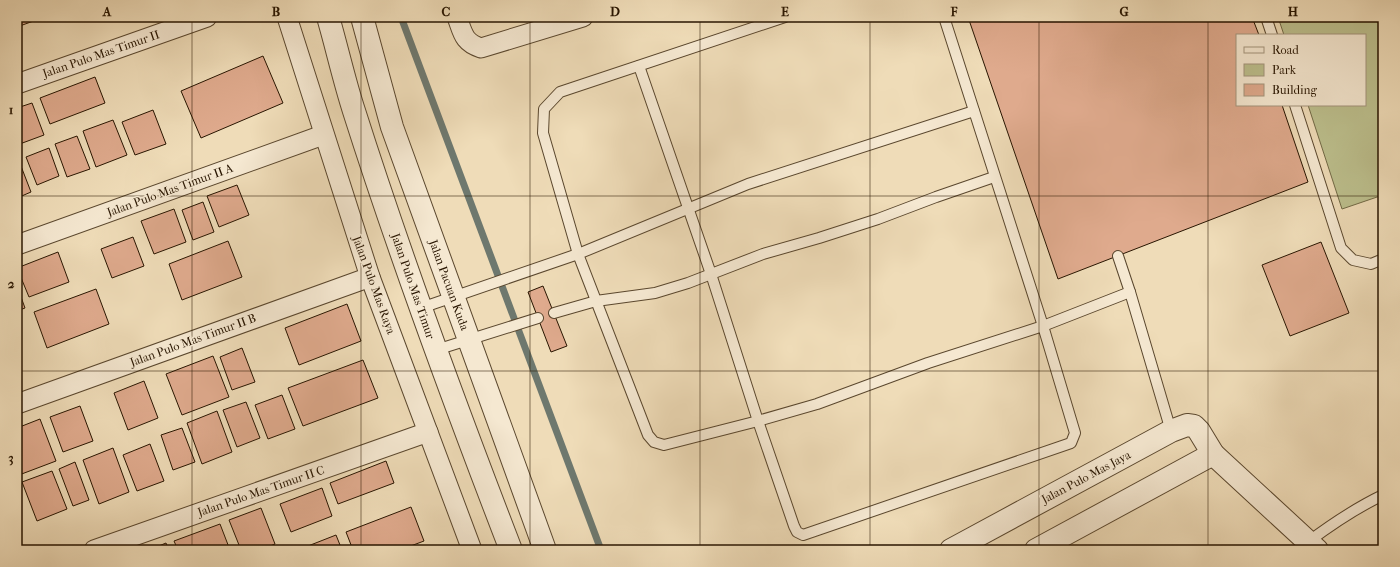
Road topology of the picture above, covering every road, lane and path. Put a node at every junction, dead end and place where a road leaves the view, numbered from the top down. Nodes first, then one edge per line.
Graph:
1 (207, 17) edge
2 (286, 17) edge
3 (328, 17) edge
4 (362, 17) edge
5 (457, 17) edge
6 (583, 17) edge
7 (786, 17) edge
8 (944, 17) edge
9 (1266, 17) edge
10 (1272, 34) edge
11 (640, 66) junction
12 (17, 84) edge
13 (1295, 106) edge
14 (974, 111) junction
15 (324, 135) junction
16 (994, 177) junction
17 (689, 209) junction
18 (17, 245) edge
19 (578, 254) junction
20 (1118, 256) dead end
21 (1383, 259) edge
22 (711, 274) junction
23 (370, 277) junction
24 (1130, 292) junction
25 (453, 296) junction
26 (596, 301) junction
27 (421, 308) junction
28 (558, 311) dead end
29 (538, 318) dead end
30 (1043, 326) junction
31 (479, 337) junction
32 (436, 350) junction
33 (17, 404) edge
34 (758, 421) junction
35 (1171, 431) junction
36 (428, 432) junction
37 (1213, 454) junction
38 (1383, 494) edge
39 (1312, 546) edge
40 (94, 550) edge
41 (472, 550) edge
42 (511, 550) edge
43 (546, 550) edge
44 (951, 550) edge
45 (1036, 550) edge

1 - 12 street, Jalan Pulo Mas Timur II
2 - 15 street, Jalan Pulo Mas Raya
3 - 27 street, Jalan Pulo Mas Timur
4 - 25 street, Jalan Pacuan Kuda
5 - 6 street
7 - 11 lane
8 - 14 lane
9 - 10 lane
11 - 17 lane
11 - 19 lane
13 - 21 lane
14 - 16 lane
14 - 17 lane
15 - 18 street, Jalan Pulo Mas Timur II A
15 - 23 street, Jalan Pulo Mas Raya
16 - 22 lane
16 - 30 lane
17 - 19 lane
17 - 22 lane
19 - 25 lane
19 - 26 lane
20 - 24 lane
22 - 26 lane
22 - 34 lane
23 - 33 street, Jalan Pulo Mas Timur II B
23 - 36 street, Jalan Pulo Mas Raya
24 - 30 lane
24 - 35 lane
25 - 27 lane
25 - 31 street, Jalan Pacuan Kuda
26 - 28 lane
26 - 34 lane
27 - 32 street, Jalan Pulo Mas Timur
29 - 31 lane
30 - 34 lane
30 - 34 lane
31 - 32 lane
31 - 43 street, Jalan Pacuan Kuda
32 - 42 street, Jalan Pulo Mas Timur
35 - 37 street, Jalan Pulo Mas Jaya
35 - 44 street, Jalan Pulo Mas Jaya
36 - 40 street, Jalan Pulo Mas Timur II C
36 - 41 street, Jalan Pulo Mas Raya
37 - 39 street, Jalan Pulo Mas Jaya
37 - 45 street
38 - 39 lane

